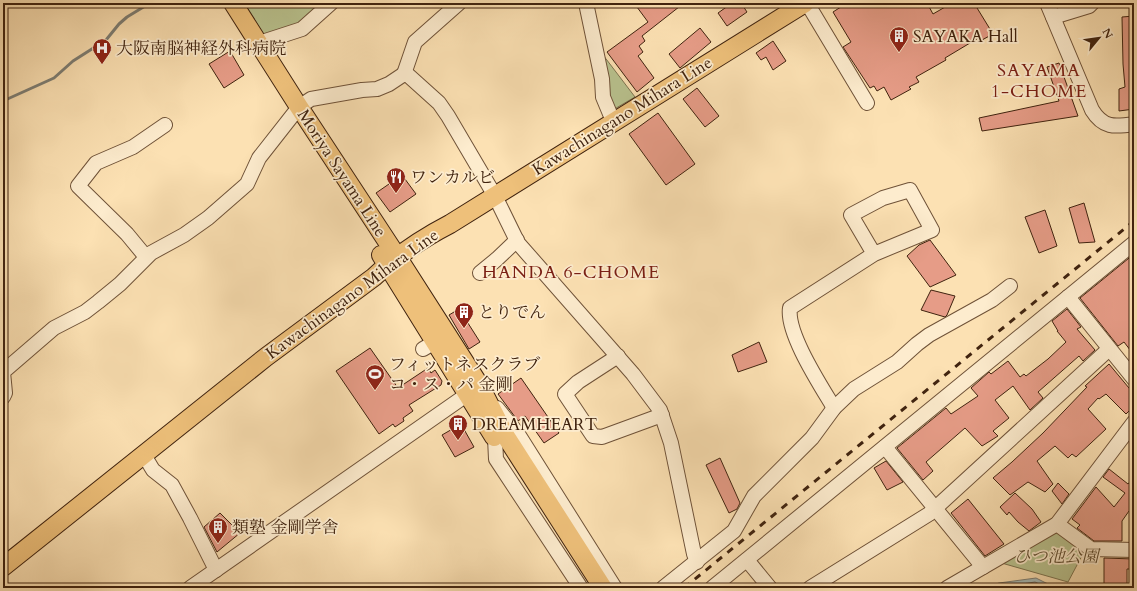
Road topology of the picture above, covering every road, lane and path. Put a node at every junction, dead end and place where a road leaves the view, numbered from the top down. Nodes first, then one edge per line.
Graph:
1 (220, 3) edge
2 (233, 3) edge
3 (331, 3) edge
4 (459, 3) edge
5 (586, 3) edge
6 (806, 3) edge
7 (1047, 3) edge
8 (1092, 3) edge
9 (1053, 17) junction
10 (259, 43) junction
11 (404, 74) junction
12 (867, 103) dead end
13 (295, 112) junction
14 (613, 122) junction
15 (1134, 124) edge
16 (165, 125) dead end
17 (495, 196) junction
18 (517, 240) junction
19 (1131, 251) edge
20 (874, 254) junction
21 (146, 257) junction
22 (393, 261) junction
23 (480, 273) dead end
24 (1010, 286) dead end
25 (1068, 297) junction
26 (1109, 349) junction
27 (618, 356) junction
28 (1134, 379) edge
29 (474, 390) junction
30 (3, 397) edge
31 (834, 408) junction
32 (662, 415) junction
33 (1134, 422) edge
34 (495, 438) junction
35 (884, 447) junction
36 (144, 455) junction
37 (935, 509) junction
38 (1057, 524) junction
39 (1134, 550) edge
40 (575, 555) junction
41 (747, 560) junction
42 (697, 562) junction
43 (3, 567) edge
44 (983, 567) junction
45 (216, 570) junction
46 (190, 588) edge
47 (581, 588) edge
48 (590, 588) edge
49 (603, 588) edge
50 (615, 588) edge
51 (664, 588) edge
52 (712, 588) edge
53 (770, 588) edge
54 (810, 588) edge
55 (947, 588) edge

1 - 13 main road, Moriya Sayama Line
2 - 10 main road, Moriya Sayama Line
3 - 10 street
4 - 11 street
5 - 14 street
6 - 12 street
6 - 14 main road, Kawachinagano Mihara Line
7 - 9 street
8 - 9 street
9 - 15 street
10 - 13 main road, Moriya Sayama Line
11 - 13 street
11 - 17 street
13 - 21 street
13 - 22 main road, Moriya Sayama Line
14 - 17 main road, Kawachinagano Mihara Line
16 - 21 street
17 - 18 street
17 - 22 main road, Kawachinagano Mihara Line
18 - 23 street
18 - 27 street
19 - 25 street
20 - 20 street
20 - 31 street
21 - 30 street
22 - 29 main road, Moriya Sayama Line
22 - 29 main road, Moriya Sayama Line
22 - 36 main road, Kawachinagano Mihara Line
24 - 31 street
25 - 26 street
25 - 35 street
26 - 28 street
26 - 37 street
27 - 32 street
27 - 32 street
29 - 34 main road, Moriya Sayama Line
29 - 40 main road, Moriya Sayama Line
29 - 45 street
29 - 50 street
31 - 42 street
32 - 42 street
33 - 38 street
34 - 40 main road, Moriya Sayama Line
34 - 47 street
35 - 37 street
35 - 41 street
36 - 43 main road, Kawachinagano Mihara Line
36 - 45 street
37 - 44 street
37 - 54 street
38 - 39 street
38 - 44 street
40 - 48 main road, Moriya Sayama Line
40 - 49 main road, Moriya Sayama Line
41 - 52 street
41 - 53 street
42 - 51 street
44 - 55 street
45 - 46 street

